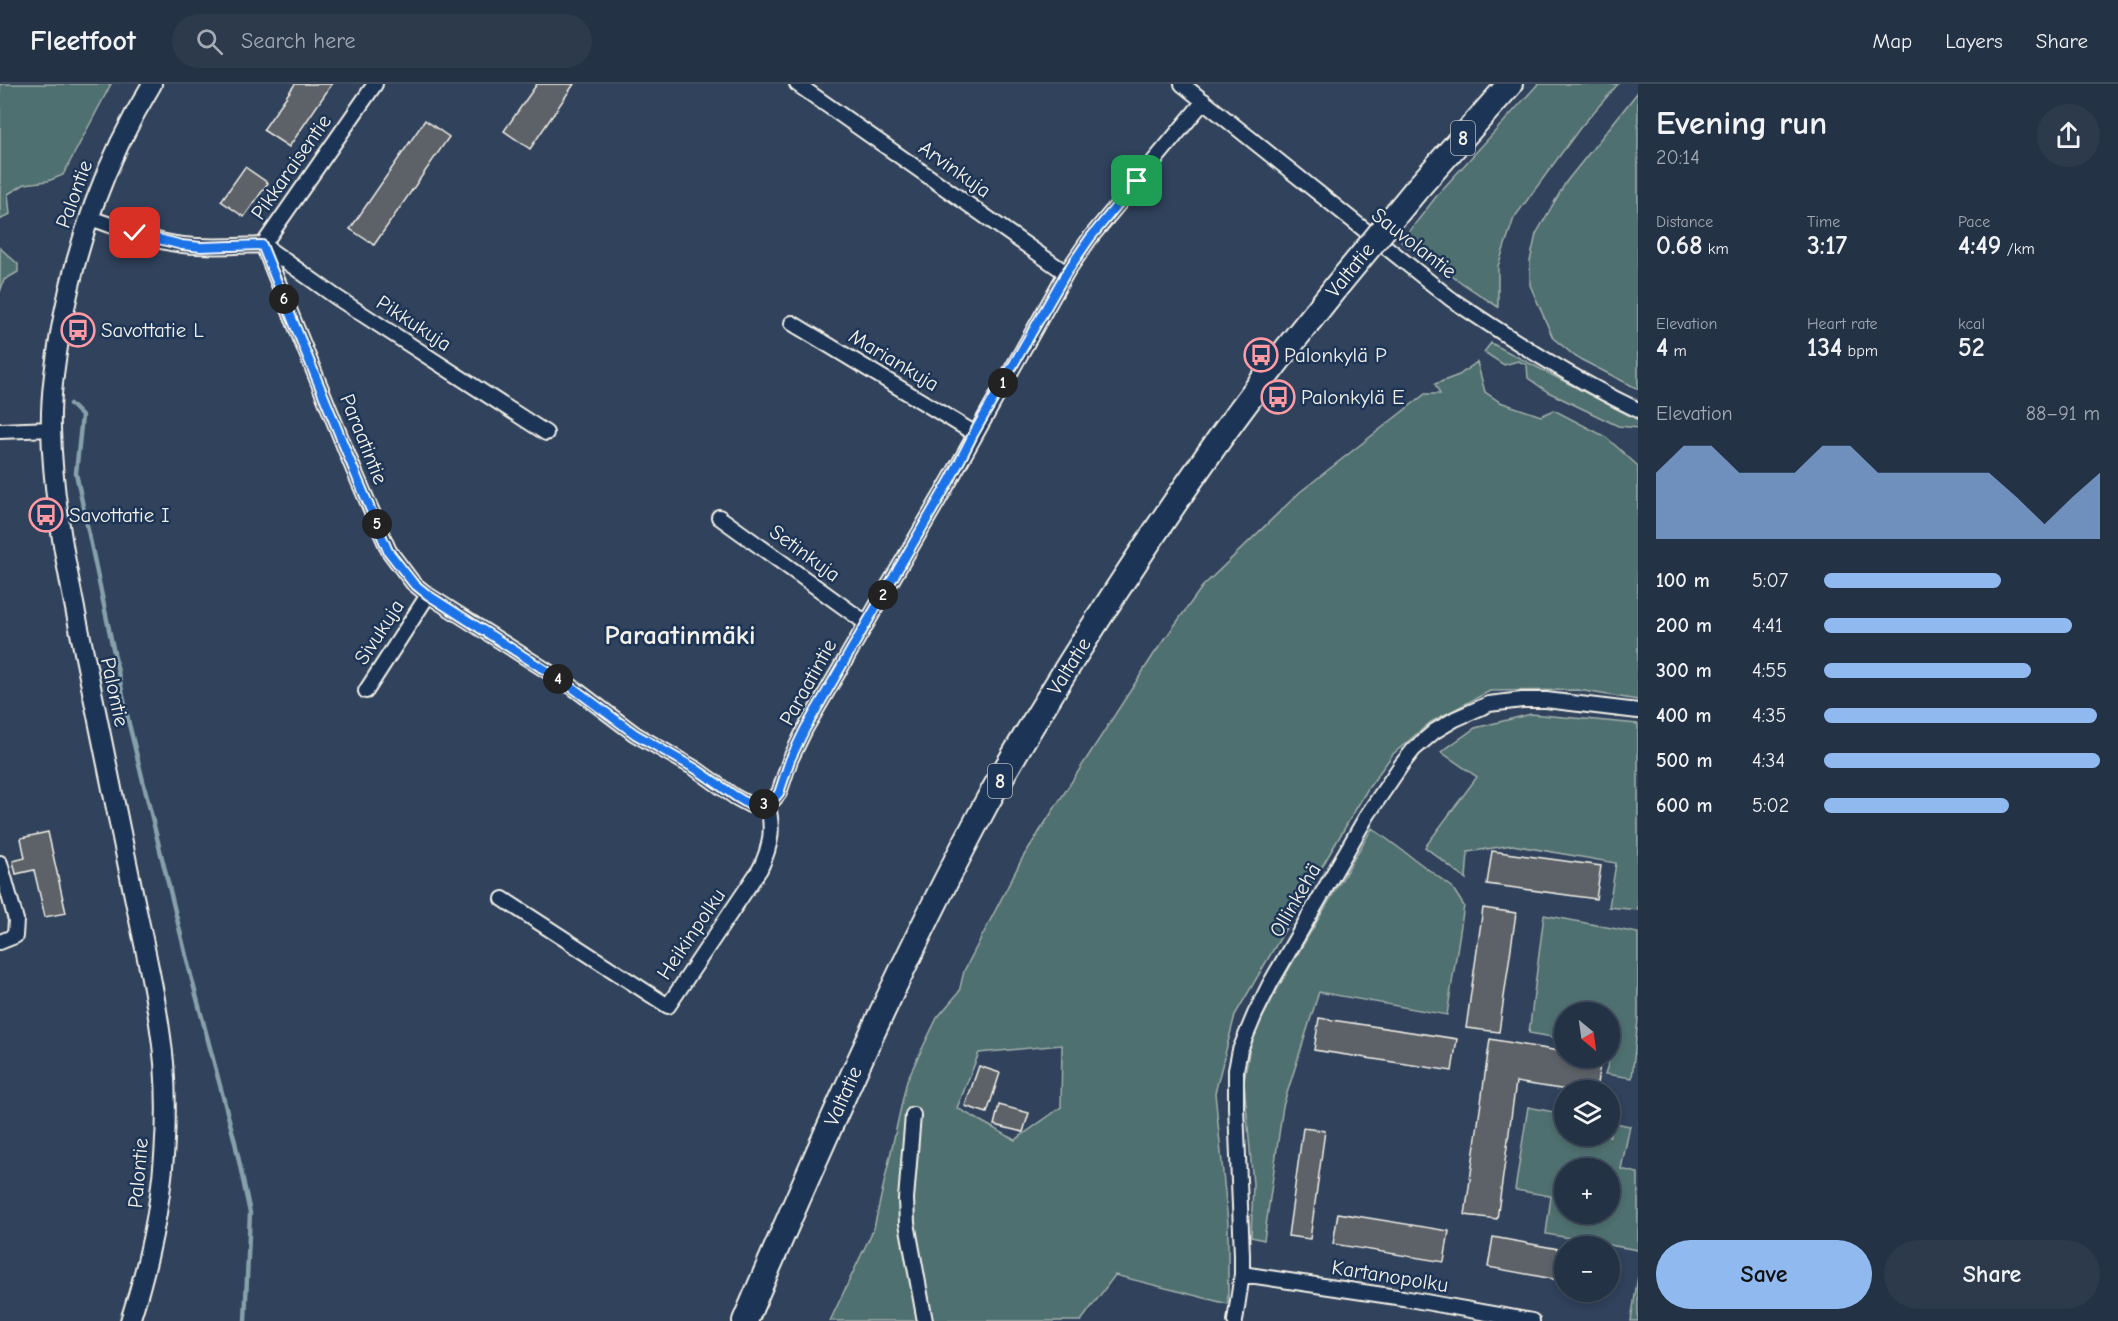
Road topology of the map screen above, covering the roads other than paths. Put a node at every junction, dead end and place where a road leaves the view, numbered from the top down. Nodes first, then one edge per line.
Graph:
1 (152, 84) edge
2 (375, 84) edge
3 (797, 84) edge
4 (1182, 84) edge
5 (1510, 84) edge
6 (1204, 101) junction
7 (88, 217) junction
8 (262, 245) junction
9 (1066, 273) junction
10 (792, 323) dead end
11 (1638, 410) edge
12 (51, 429) junction
13 (0, 431) edge
14 (546, 433) dead end
15 (974, 433) junction
16 (719, 517) dead end
17 (428, 595) junction
18 (866, 623) junction
19 (366, 691) dead end
20 (1638, 711) edge
21 (766, 803) junction
22 (0, 863) edge
23 (503, 899) dead end
24 (0, 942) edge
25 (913, 1115) dead end
26 (1242, 1274) junction
27 (130, 1321) edge
28 (745, 1321) edge
29 (925, 1321) edge
30 (1235, 1321) edge
31 (1532, 1321) edge

1 - 7 street, Palontie
2 - 8 street, Pikkaraisentie
3 - 9 street, Arvinkuja
4 - 6 street, Sauvolantie
5 - 28 highway, Valtatie / 8, bridge
6 - 9 street, Paraatintie
6 - 11 street, Sauvolantie
7 - 8 street
7 - 12 street, Palontie
8 - 14 street, Pikkukuja
8 - 17 street, Paraatintie
9 - 15 street, Paraatintie
10 - 15 street, Mariankuja
12 - 13 street
12 - 27 street, Palontie
15 - 18 street, Paraatintie
16 - 18 street, Setinkuja
17 - 19 street, Sivukuja
17 - 21 street, Paraatintie
18 - 21 street, Paraatintie
20 - 26 street, Ollinkehä
21 - 23 street, Heikinpolku
22 - 24 street
25 - 29 street
26 - 30 street, Ollinkehä
26 - 31 street, Kartanopolku

